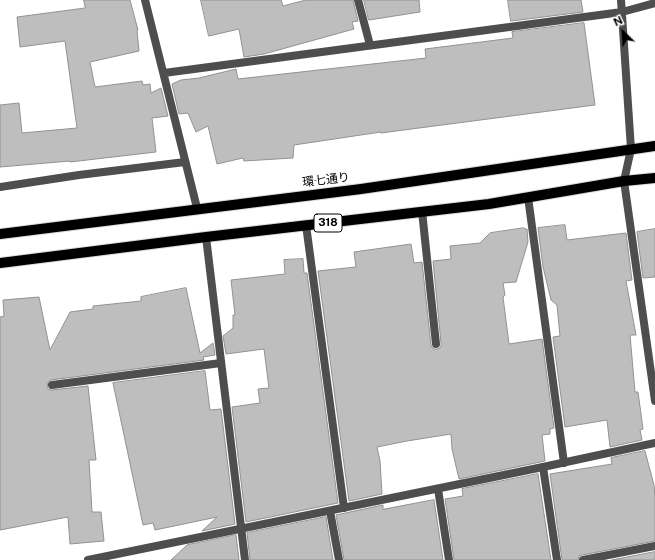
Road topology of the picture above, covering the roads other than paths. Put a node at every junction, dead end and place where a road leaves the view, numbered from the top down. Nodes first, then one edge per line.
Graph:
1 (144, 0) edge
2 (358, 0) edge
3 (621, 0) edge
4 (655, 3) edge
5 (622, 12) junction
6 (370, 45) junction
7 (164, 73) junction
8 (655, 146) edge
9 (631, 149) junction
10 (185, 162) junction
11 (655, 178) edge
12 (624, 181) junction
13 (0, 187) edge
14 (528, 197) junction
15 (197, 208) junction
16 (422, 211) junction
17 (306, 225) junction
18 (0, 234) edge
19 (206, 237) junction
20 (0, 264) edge
21 (436, 344) dead end
22 (221, 363) junction
23 (52, 385) dead end
24 (655, 401) edge
25 (655, 443) edge
26 (564, 463) junction
27 (543, 467) junction
28 (438, 489) junction
29 (344, 508) junction
30 (330, 511) junction
31 (241, 529) junction
32 (655, 546) edge
33 (88, 560) edge
34 (244, 560) edge
35 (340, 560) edge
36 (449, 560) edge
37 (557, 560) edge
38 (583, 560) edge

1 - 7 street
2 - 6 street
3 - 5 street
4 - 5 street
5 - 6 street
5 - 9 street
6 - 7 street
7 - 10 street
8 - 9 main road, 環七通り
9 - 12 street
9 - 15 main road, 環七通り
10 - 13 street
10 - 15 street
11 - 12 main road, 318
12 - 14 main road, 318
12 - 24 street
14 - 16 main road, 318
14 - 26 street
15 - 18 main road, 環七通り
16 - 17 main road, 318
16 - 21 street
17 - 19 main road, 318
17 - 29 street
19 - 20 main road, 318
19 - 22 street
22 - 23 street
22 - 31 street
25 - 26 street
26 - 27 street
27 - 28 street
27 - 37 street
28 - 29 street
28 - 36 street
29 - 30 street
30 - 31 street
30 - 35 street
31 - 33 street
31 - 34 street
32 - 38 street

